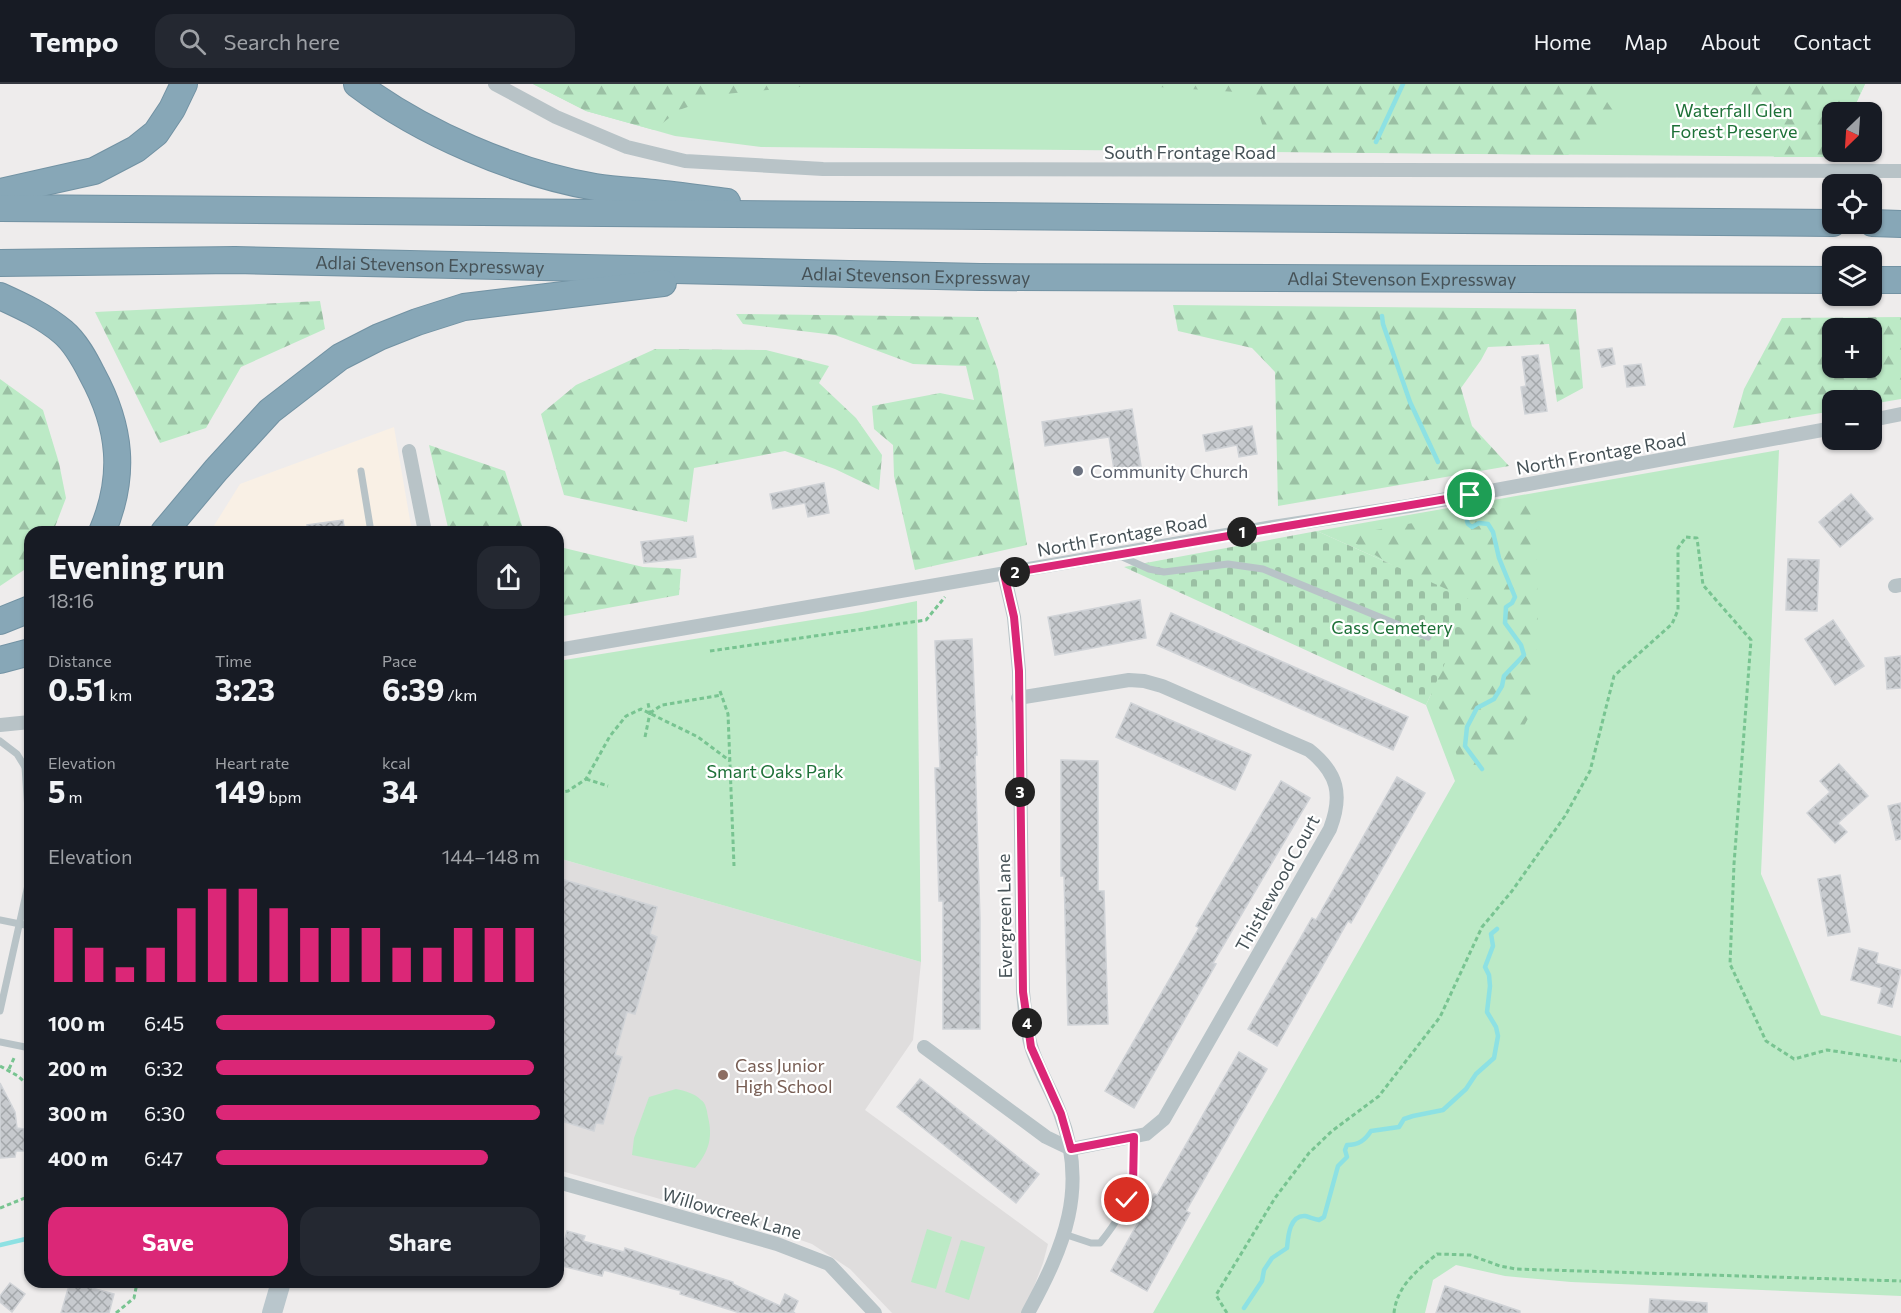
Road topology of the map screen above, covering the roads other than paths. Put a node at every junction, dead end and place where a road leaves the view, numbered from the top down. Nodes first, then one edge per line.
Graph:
1 (184, 84) edge
2 (357, 84) edge
3 (495, 84) edge
4 (1901, 171) edge
5 (0, 192) edge
6 (0, 208) edge
7 (825, 216) junction
8 (1822, 223) edge
9 (1882, 223) edge
10 (1901, 224) edge
11 (0, 263) edge
12 (746, 272) junction
13 (1822, 280) edge
14 (1882, 280) edge
15 (1901, 280) edge
16 (0, 296) edge
17 (1901, 414) edge
18 (1882, 418) edge
19 (1822, 430) edge
20 (409, 451) dead end
21 (361, 471) dead end
22 (104, 526) edge
23 (169, 526) edge
24 (370, 526) edge
25 (424, 526) edge
26 (1117, 555) junction
27 (1004, 574) junction
28 (24, 611) edge
29 (0, 621) edge
30 (1428, 637) dead end
31 (564, 649) edge
32 (24, 654) edge
33 (0, 660) edge
34 (1018, 698) junction
35 (24, 723) edge
36 (0, 725) edge
37 (0, 741) edge
38 (24, 766) edge
39 (24, 905) edge
40 (0, 920) edge
41 (20, 924) junction
42 (24, 925) edge
43 (0, 1011) edge
44 (0, 1042) edge
45 (24, 1047) edge
46 (924, 1047) dead end
47 (1134, 1137) junction
48 (1071, 1149) junction
49 (564, 1184) edge
50 (1064, 1234) junction
51 (279, 1288) edge
52 (272, 1313) edge
53 (875, 1313) edge
54 (1028, 1313) edge

1 - 5 highway
2 - 7 highway
3 - 4 street, South Frontage Road
6 - 7 highway
7 - 8 highway
9 - 10 highway
11 - 12 highway, Adlai Stevenson Expressway
12 - 13 highway, Adlai Stevenson Expressway
12 - 23 highway
14 - 15 highway
16 - 22 highway
17 - 18 street
19 - 26 street, North Frontage Road
20 - 25 street
21 - 24 lane
26 - 27 street, North Frontage Road
26 - 30 lane
27 - 31 street, North Frontage Road
27 - 34 street, Evergreen Lane
28 - 29 highway
32 - 33 highway
34 - 47 street, Thistlewood Court
34 - 48 street, Evergreen Lane
35 - 36 street
37 - 38 lane
39 - 41 lane
40 - 41 lane
41 - 42 lane
41 - 43 lane
44 - 45 lane
46 - 48 street
47 - 48 street, Thistlewood Court
47 - 50 lane
48 - 50 street, Evergreen Lane
49 - 53 street, Willowcreek Lane
50 - 54 street, Evergreen Lane
51 - 52 street

